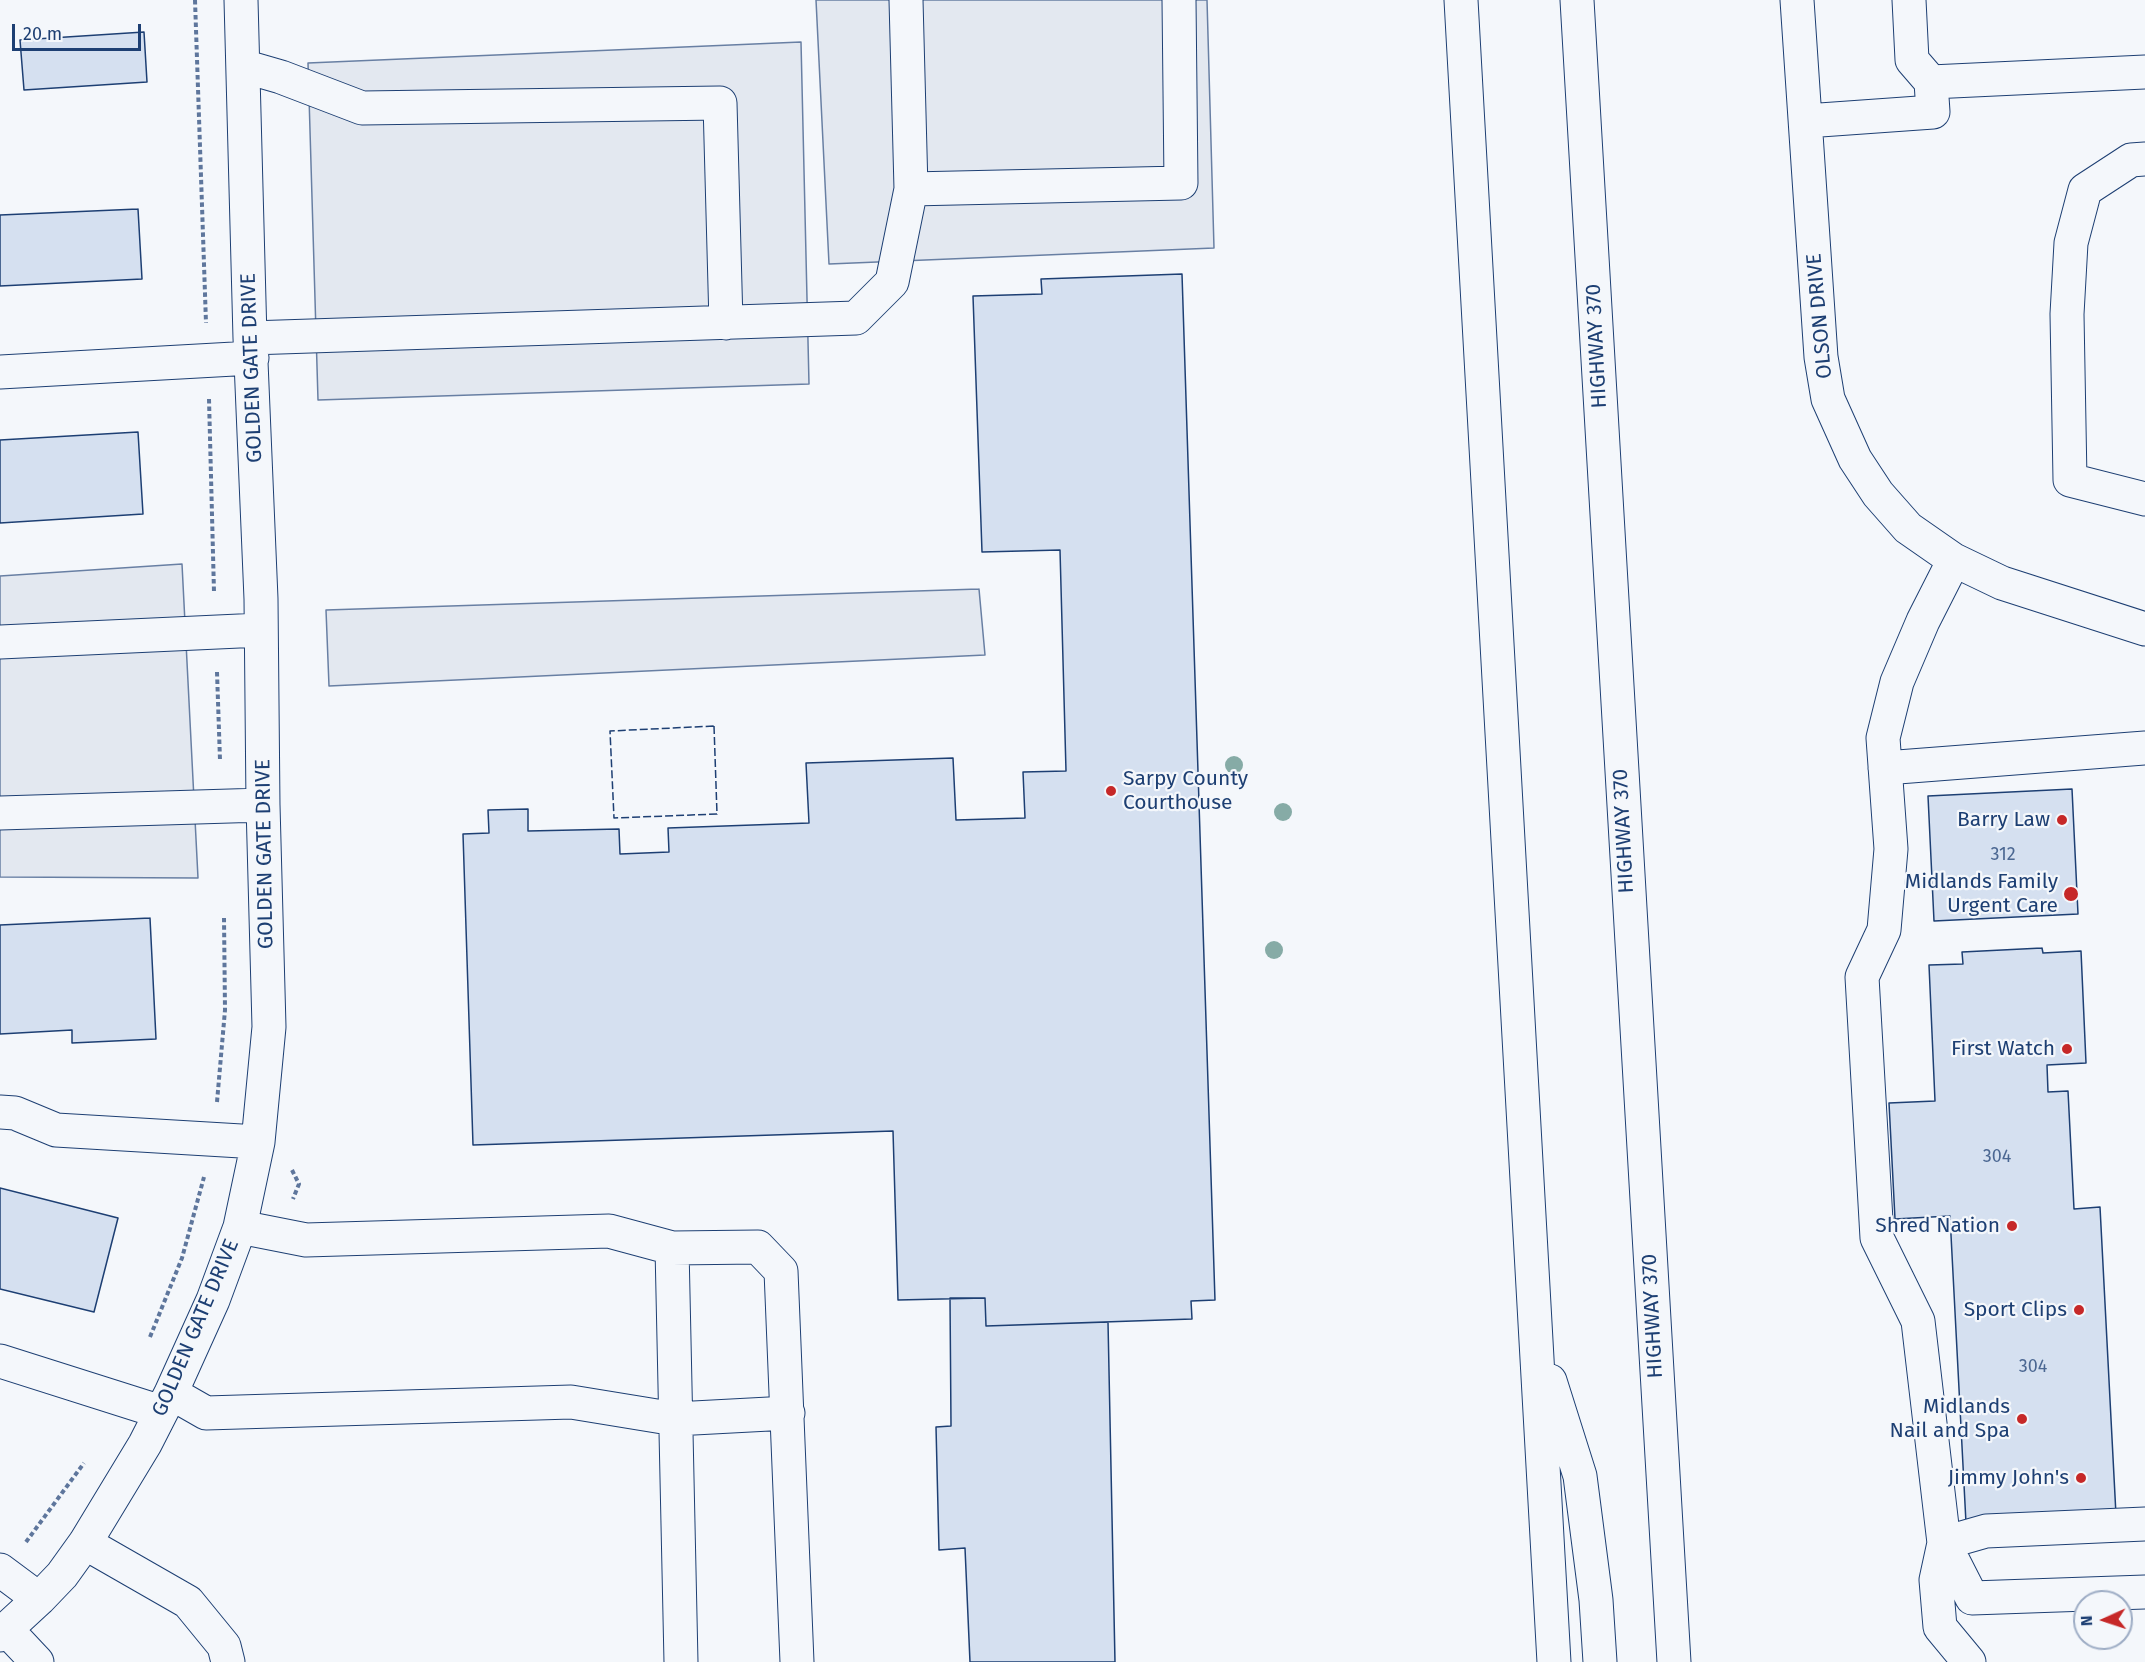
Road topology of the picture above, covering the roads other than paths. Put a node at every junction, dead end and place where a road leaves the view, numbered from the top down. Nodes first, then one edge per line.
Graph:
1 (241, 0) edge
2 (906, 0) edge
3 (1179, 0) edge
4 (1461, 0) edge
5 (1577, 0) edge
6 (1797, 0) edge
7 (1909, 0) edge
8 (243, 66) junction
9 (2145, 72) edge
10 (1931, 82) junction
11 (1806, 121) junction
12 (2145, 159) edge
13 (911, 189) junction
14 (726, 322) junction
15 (251, 348) junction
16 (0, 372) edge
17 (2145, 499) edge
18 (1954, 560) junction
19 (2145, 629) edge
20 (261, 630) junction
21 (0, 642) edge
22 (2145, 748) edge
23 (1885, 768) junction
24 (263, 805) junction
25 (0, 813) edge
26 (0, 1112) edge
27 (258, 1142) junction
28 (240, 1227) junction
29 (672, 1248) junction
30 (1535, 1333) junction
31 (0, 1361) edge
32 (166, 1402) junction
33 (788, 1413) junction
34 (675, 1419) junction
35 (2145, 1524) edge
36 (85, 1543) junction
37 (1944, 1543) junction
38 (0, 1570) edge
39 (2145, 1592) edge
40 (39, 1599) junction
41 (3, 1632) edge
42 (37, 1662) edge
43 (228, 1662) edge
44 (681, 1662) edge
45 (797, 1662) edge
46 (1554, 1662) edge
47 (1600, 1662) edge
48 (1674, 1662) edge
49 (1969, 1662) edge

1 - 8 main road, GOLDEN GATE DRIVE
2 - 13 main road
3 - 13 main road
4 - 30 main road
5 - 48 main road, HIGHWAY 370
6 - 11 main road, OLSON DRIVE
7 - 10 main road
8 - 14 main road
8 - 15 main road, GOLDEN GATE DRIVE
9 - 10 main road
10 - 11 main road
11 - 18 main road, OLSON DRIVE
12 - 17 main road
13 - 14 main road
14 - 15 main road
15 - 16 main road
15 - 20 main road, GOLDEN GATE DRIVE
18 - 19 main road, OLSON DRIVE
18 - 23 main road
20 - 21 main road
20 - 24 main road, GOLDEN GATE DRIVE
22 - 23 main road
23 - 37 main road
24 - 25 main road
24 - 27 main road, GOLDEN GATE DRIVE
26 - 27 main road
27 - 28 main road, GOLDEN GATE DRIVE
28 - 29 main road
28 - 32 main road, GOLDEN GATE DRIVE
29 - 33 main road
29 - 34 main road
30 - 46 main road
30 - 47 main road
31 - 32 main road
32 - 34 main road
32 - 36 main road, GOLDEN GATE DRIVE
33 - 34 main road
33 - 45 main road
34 - 44 main road
35 - 37 main road
36 - 40 main road, GOLDEN GATE DRIVE
36 - 43 main road
37 - 39 main road
37 - 49 main road
38 - 40 main road
40 - 41 main road, GOLDEN GATE DRIVE
41 - 42 main road

